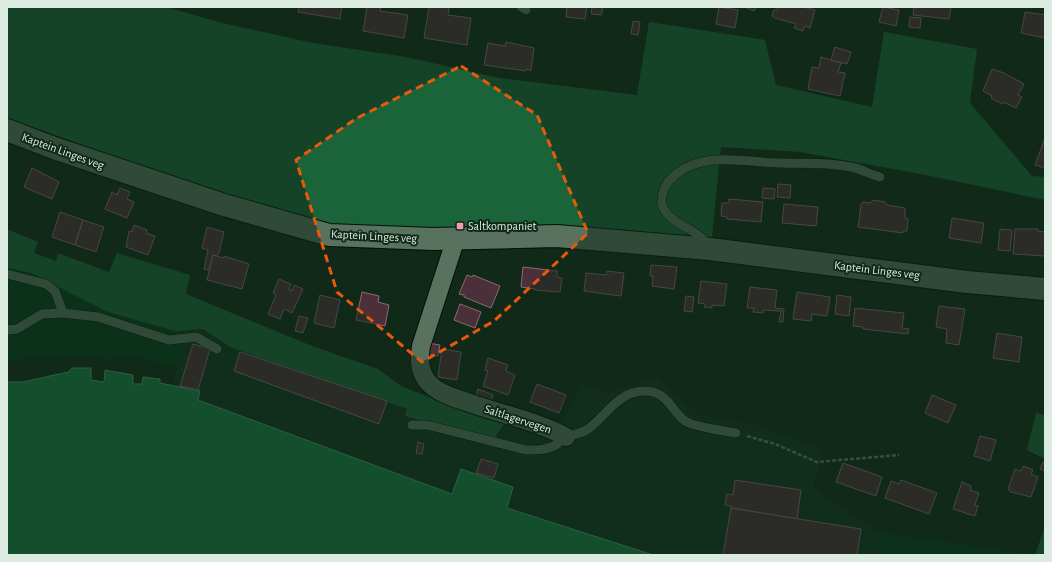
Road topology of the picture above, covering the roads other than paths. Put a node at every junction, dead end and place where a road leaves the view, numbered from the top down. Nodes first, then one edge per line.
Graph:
1 (7, 130) edge
2 (880, 178) dead end
3 (456, 238) junction
4 (710, 249) junction
5 (7, 274) edge
6 (1045, 289) edge
7 (64, 313) junction
8 (7, 330) edge
9 (217, 349) dead end
10 (412, 425) dead end
11 (736, 433) road end
12 (566, 437) junction

1 - 3 street, Kaptein Linges veg
2 - 4 lane
3 - 4 street, Kaptein Linges veg
3 - 12 street, Saltlagervegen
4 - 6 street, Kaptein Linges veg
5 - 7 lane
7 - 8 lane
7 - 9 lane
10 - 12 lane
11 - 12 lane, Saltlagervegen

